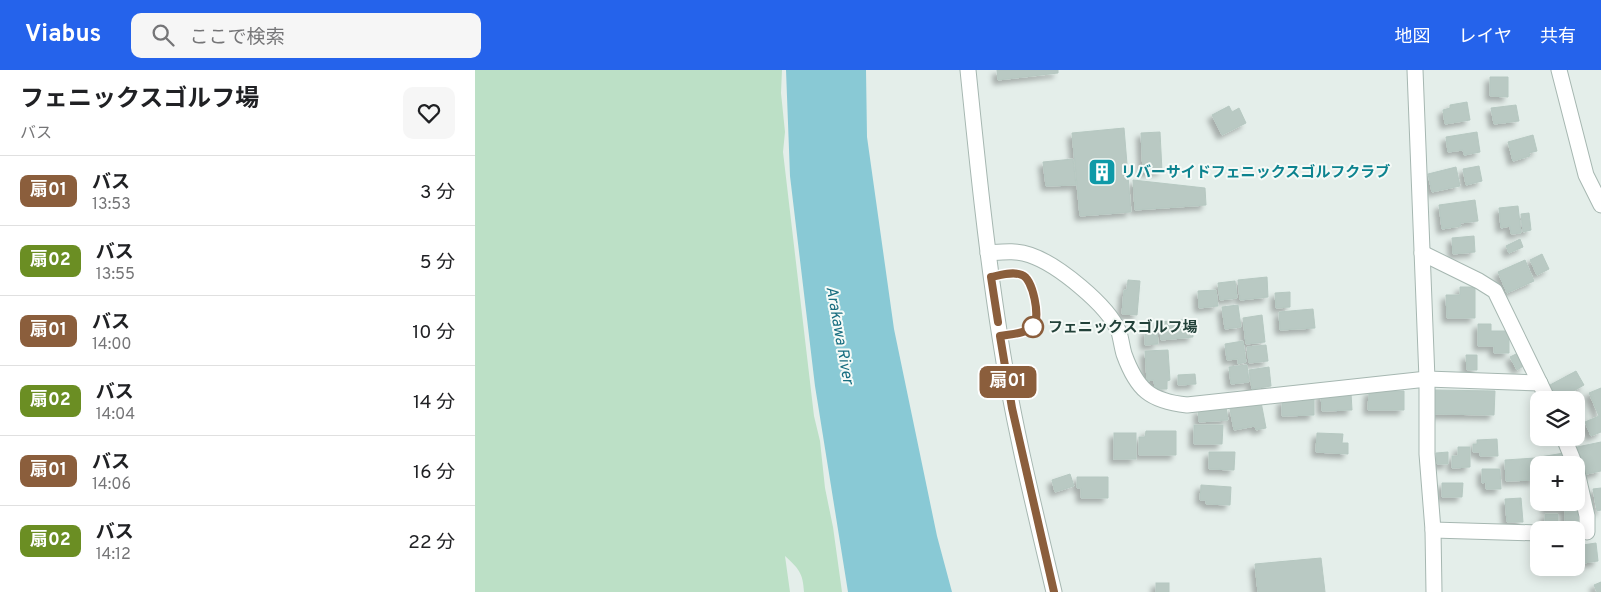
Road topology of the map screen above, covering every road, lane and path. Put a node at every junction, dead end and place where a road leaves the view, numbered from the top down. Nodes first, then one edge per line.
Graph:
1 (968, 70) edge
2 (1415, 70) edge
3 (1559, 70) edge
4 (1601, 205) edge
5 (988, 253) junction
6 (1422, 253) junction
7 (1427, 379) junction
8 (1540, 383) junction
9 (1544, 391) edge
10 (1585, 507) edge
11 (1433, 530) junction
12 (1588, 532) edge
13 (1530, 533) edge
14 (1054, 592) edge
15 (1434, 592) edge

1 - 5 street
2 - 6 street
3 - 4 street
5 - 7 street
5 - 14 street
6 - 7 street
6 - 8 street
7 - 8 street
7 - 11 street
8 - 9 street
10 - 12 street
11 - 13 street
11 - 15 street

